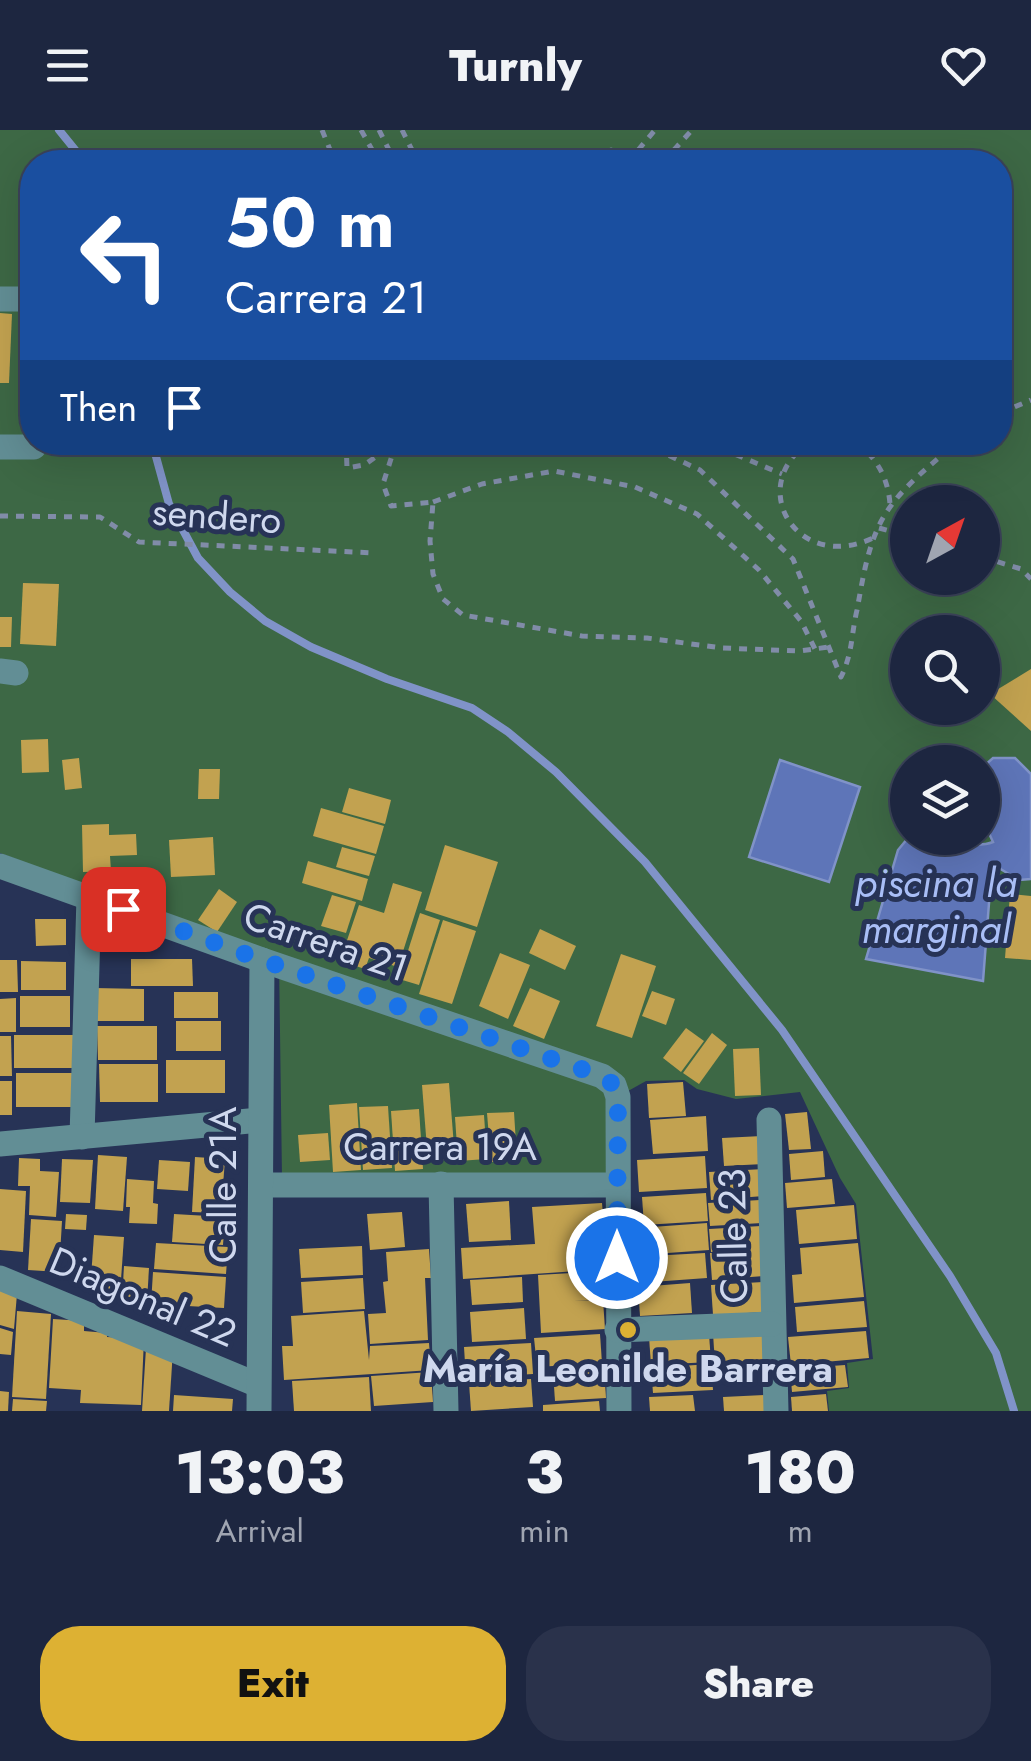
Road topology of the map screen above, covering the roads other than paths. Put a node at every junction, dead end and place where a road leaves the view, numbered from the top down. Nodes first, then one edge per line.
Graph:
1 (0, 866) edge
2 (88, 897) junction
3 (262, 960) junction
4 (260, 1120) junction
5 (768, 1120) dead end
6 (82, 1137) junction
7 (0, 1144) edge
8 (442, 1184) junction
9 (262, 1185) junction
10 (617, 1185) junction
11 (0, 1278) edge
12 (772, 1324) junction
13 (617, 1330) junction
14 (258, 1398) edge
15 (446, 1411) edge
16 (619, 1411) edge
17 (776, 1411) edge

1 - 2 street, Carrera 21
2 - 3 street, Carrera 21
2 - 6 street
3 - 4 street, Calle 21A
3 - 10 street, Carrera 21
4 - 6 street
4 - 9 street, Calle 21A
5 - 12 street, Calle 23
6 - 7 street
8 - 9 street, Carrera 19A
8 - 10 street, Carrera 19A
8 - 15 street
9 - 14 street, Calle 21A
10 - 13 street
11 - 14 street, Diagonal 22
12 - 13 street
12 - 17 street, Calle 23
13 - 16 street

